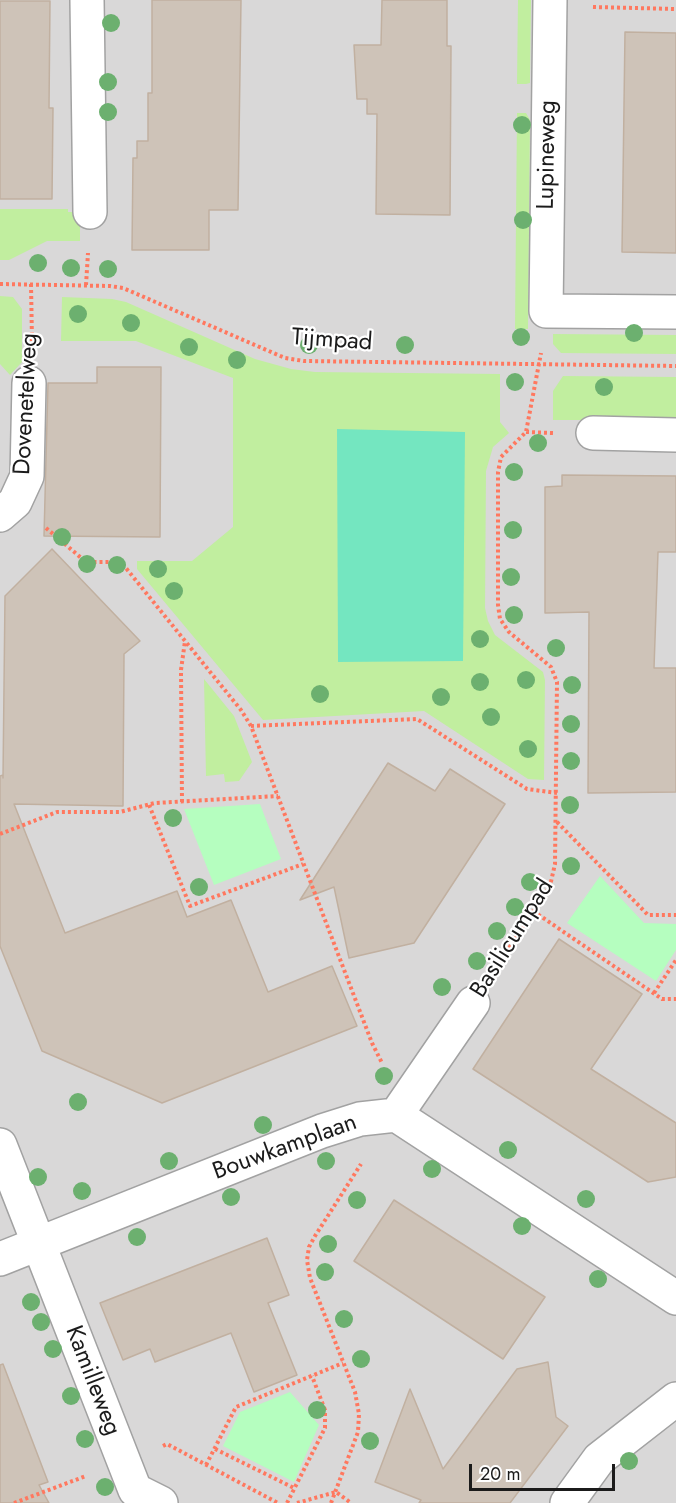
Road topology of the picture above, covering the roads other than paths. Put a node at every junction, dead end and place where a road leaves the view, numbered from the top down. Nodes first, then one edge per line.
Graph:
1 (87, 0) edge
2 (550, 3) edge
3 (90, 212) dead end
4 (676, 312) edge
5 (28, 383) road end
6 (593, 434) dead end
7 (676, 435) edge
8 (7, 509) edge
9 (473, 1003) road end
10 (399, 1109) junction
11 (0, 1145) edge
12 (39, 1244) junction
13 (0, 1259) edge
14 (676, 1298) edge
15 (676, 1399) edge
16 (161, 1503) edge
17 (567, 1503) edge

1 - 3 street
2 - 4 street, Lupineweg
5 - 8 street, Dovenetelweg
6 - 7 street
9 - 10 street, Basilicumpad
10 - 12 street, Bouwkamplaan
10 - 14 street
11 - 12 street, Kamilleweg
12 - 13 street, Bouwkamplaan
12 - 16 street, Kamilleweg
15 - 17 street

